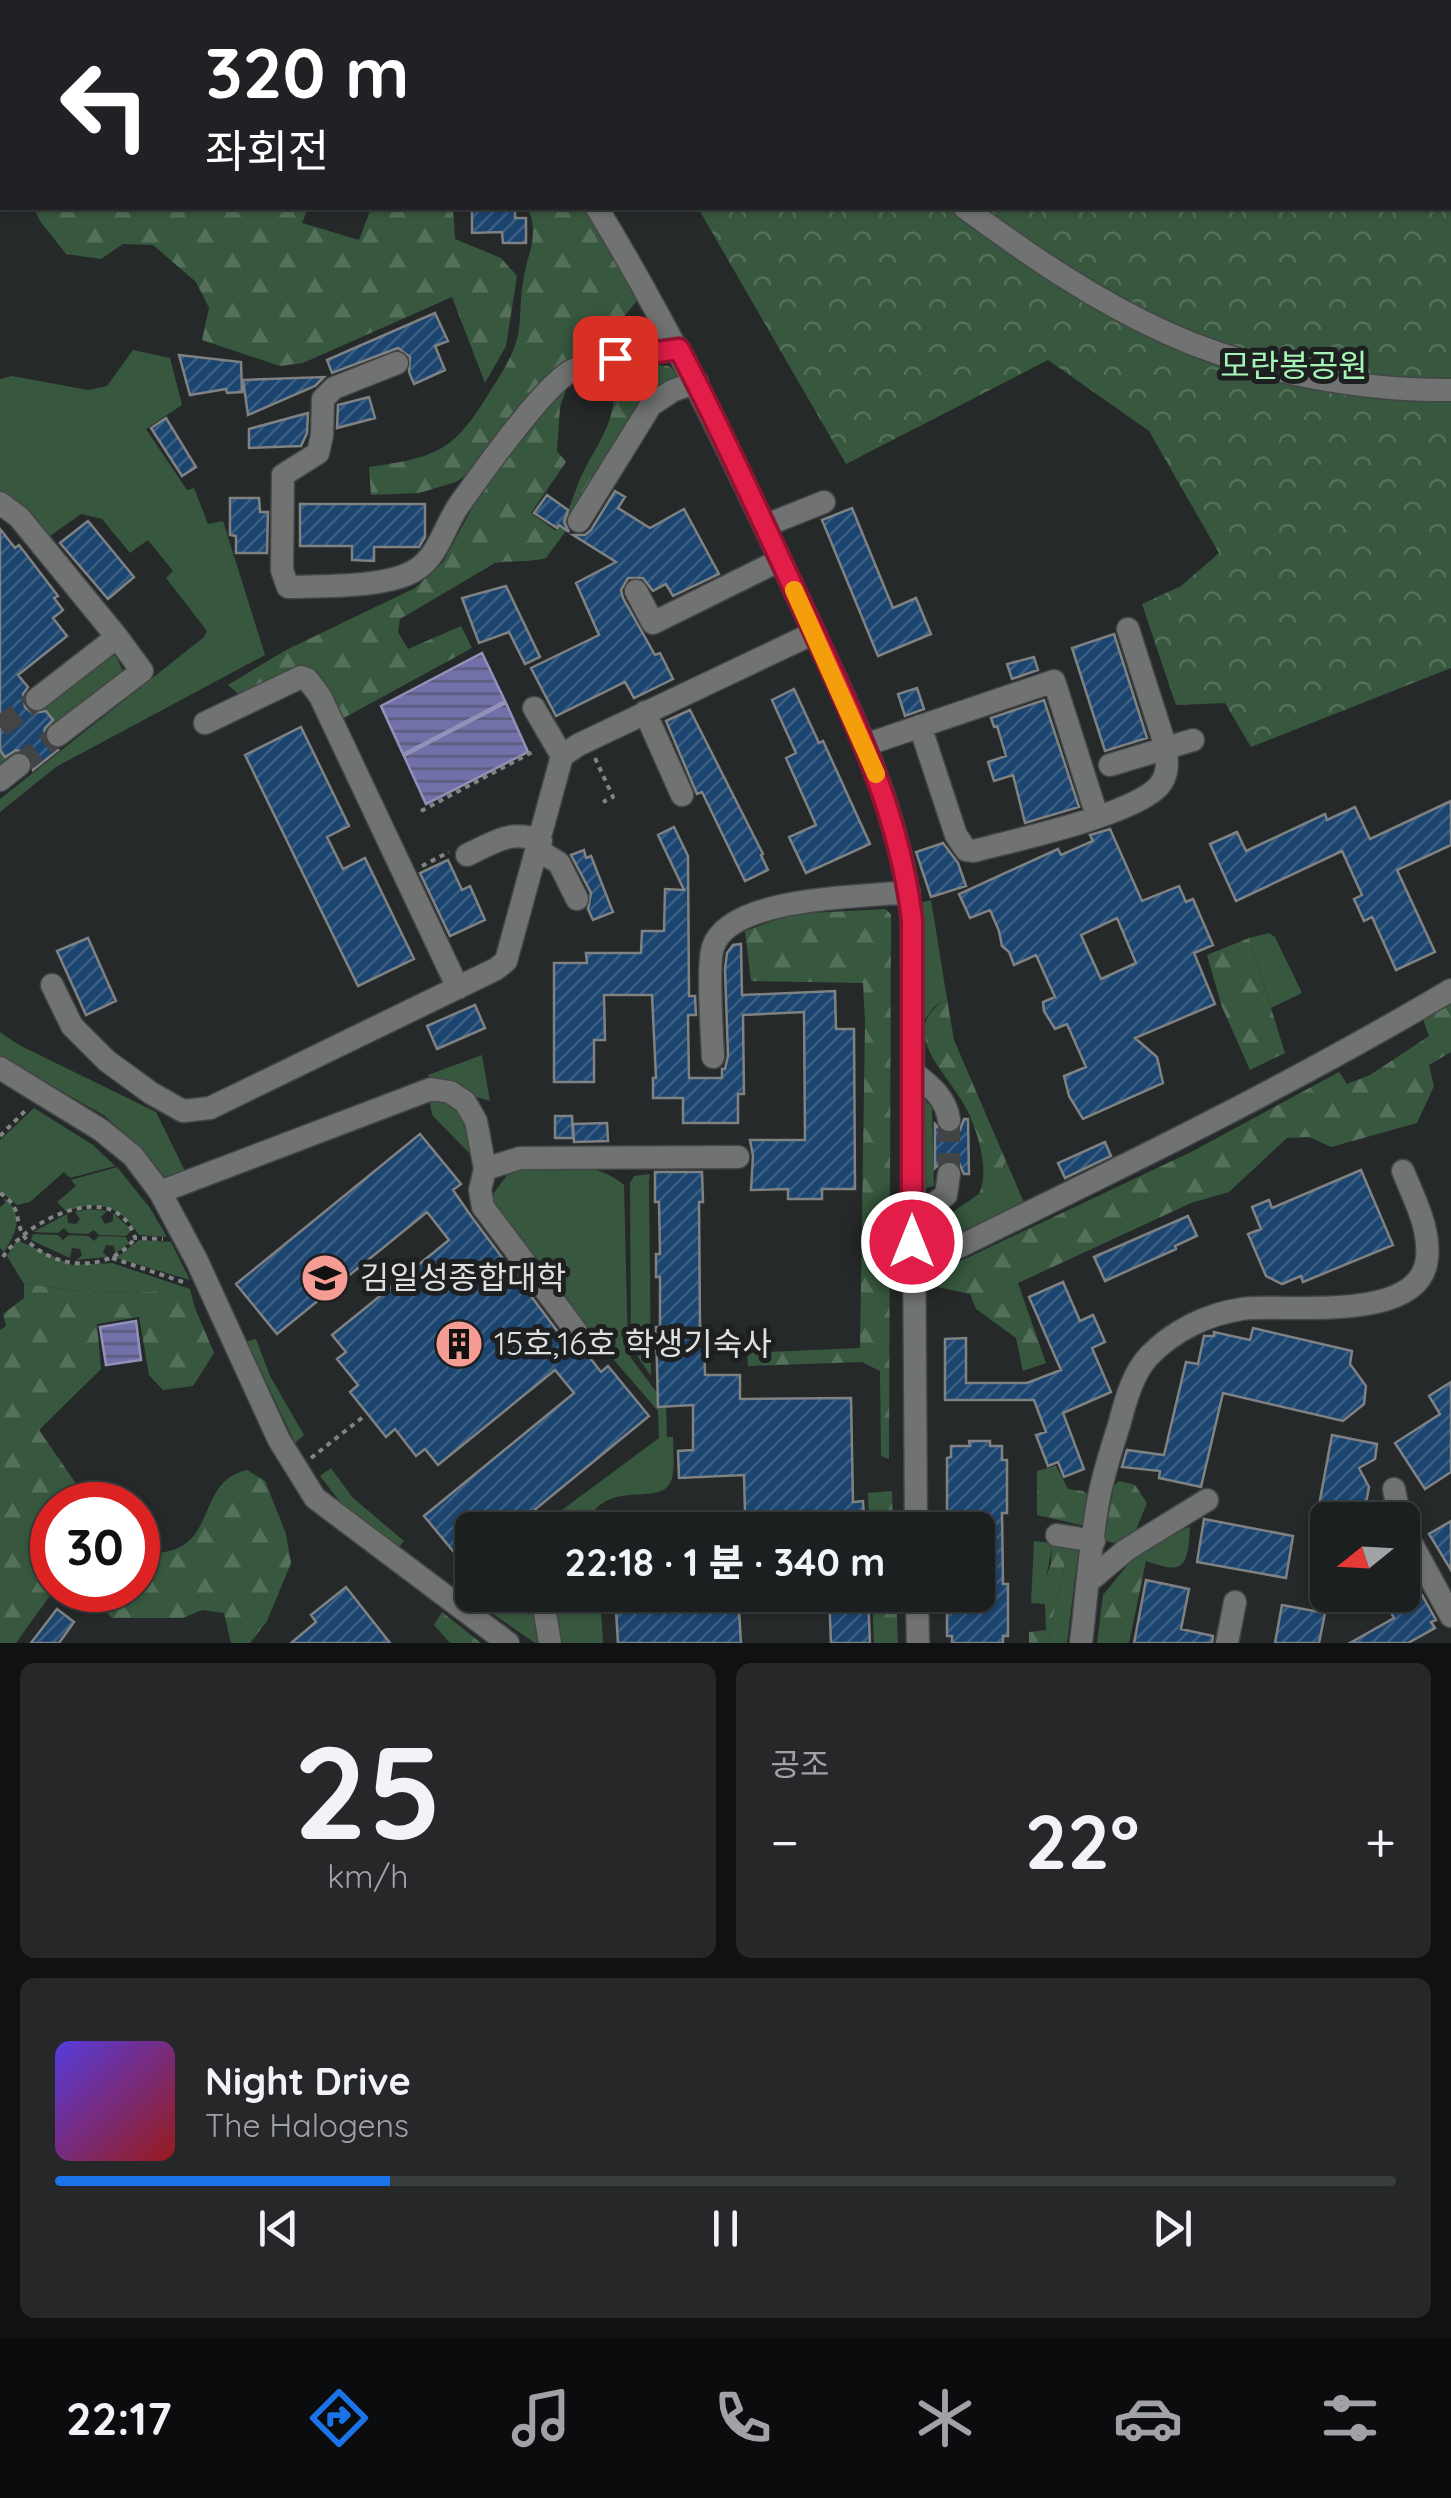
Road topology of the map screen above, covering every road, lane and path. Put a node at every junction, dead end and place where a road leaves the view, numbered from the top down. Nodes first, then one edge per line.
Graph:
1 (598, 210) edge
2 (968, 210) edge
3 (679, 349) junction
4 (397, 363) dead end
5 (696, 382) junction
6 (1451, 390) edge
7 (824, 502) dead end
8 (0, 503) edge
9 (580, 521) dead end
10 (764, 526) junction
11 (780, 560) junction
12 (636, 591) dead end
13 (1128, 630) dead end
14 (814, 633) junction
15 (117, 637) junction
16 (37, 699) tunnel mouth
17 (534, 708) dead end
18 (645, 712) junction
19 (206, 723) dead end
20 (920, 726) junction
21 (58, 735) tunnel mouth
22 (586, 740) junction
23 (1193, 740) dead end
24 (865, 745) junction
25 (558, 748) junction
26 (1166, 748) junction
27 (1110, 764) dead end
28 (19, 765) tunnel mouth
29 (0, 780) edge
30 (682, 794) dead end
31 (603, 802) dead end
32 (420, 812) dead end
33 (1097, 816) junction
34 (539, 846) junction
35 (466, 856) joint
36 (404, 875) junction
37 (909, 892) junction
38 (577, 899) dead end
39 (52, 984) dead end
40 (458, 988) junction
41 (1451, 990) edge
42 (712, 1057) dead end
43 (0, 1068) edge
44 (913, 1072) junction
45 (34, 1103) dead end
46 (949, 1120) tunnel mouth
47 (0, 1136) edge
48 (738, 1157) dead end
49 (485, 1169) junction
50 (1403, 1171) dead end
51 (949, 1174) tunnel mouth
52 (160, 1192) junction
53 (0, 1193) edge
54 (912, 1219) junction
55 (23, 1234) junction
56 (136, 1238) junction
57 (173, 1240) dead end
58 (3, 1257) dead end
59 (112, 1258) junction
60 (912, 1266) junction
61 (197, 1286) dead end
62 (576, 1331) dead end
63 (363, 1418) dead end
64 (319, 1452) dead end
65 (1394, 1489) dead end
66 (1207, 1500) dead end
67 (1397, 1502) edge
68 (916, 1512) edge
69 (1058, 1535) dead end
70 (1094, 1540) junction
71 (1420, 1554) edge
72 (1088, 1581) junction
73 (1448, 1601) edge
74 (1235, 1602) dead end
75 (545, 1612) edge
76 (917, 1612) edge
77 (508, 1643) edge
78 (550, 1643) edge
79 (918, 1643) edge
80 (1081, 1643) edge
81 (1228, 1643) edge

1 - 3 street
2 - 6 street
3 - 4 street
3 - 5 street
5 - 9 street
5 - 10 street
7 - 10 street
8 - 15 street
10 - 11 street
11 - 12 street
11 - 14 street
13 - 26 street
14 - 18 street
14 - 24 street
15 - 16 street
15 - 21 street
17 - 25 street
18 - 22 street
18 - 30 street
19 - 36 street
20 - 24 street
20 - 33 street
20 - 33 street
22 - 25 street
22 - 31 path
23 - 26 street
24 - 37 street
25 - 32 path
25 - 34 street
26 - 27 street
26 - 33 street
28 - 29 street
34 - 35 street
34 - 38 street
34 - 40 street
35 - 36 path
36 - 40 street
37 - 42 street
37 - 44 street
39 - 40 street
41 - 60 street
43 - 52 street
44 - 46 street
44 - 54 street
45 - 47 path
48 - 49 street
49 - 52 street
49 - 62 street
50 - 70 street
51 - 54 street
52 - 77 street
53 - 55 path
54 - 60 street
55 - 56 path
55 - 58 path
55 - 59 path
56 - 57 path
56 - 59 path
59 - 61 path
60 - 68 street
63 - 64 path
65 - 67 street
66 - 72 street
69 - 70 street
70 - 72 street
71 - 73 street
72 - 80 street
74 - 81 street
75 - 78 street
76 - 79 street

